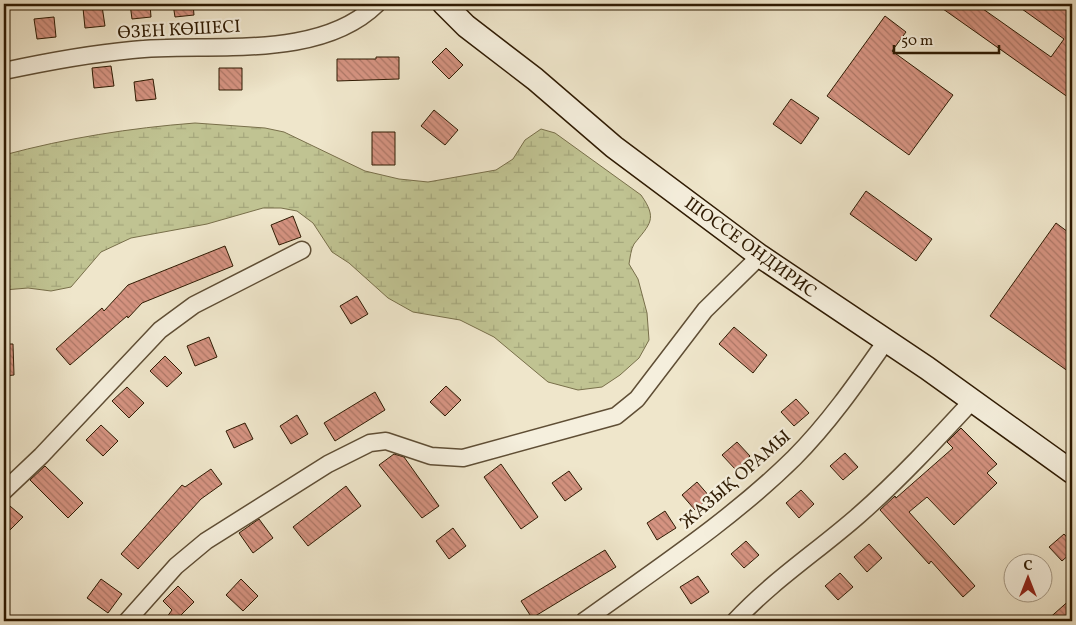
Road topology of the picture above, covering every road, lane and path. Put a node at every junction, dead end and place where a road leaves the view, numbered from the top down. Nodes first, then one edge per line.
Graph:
1 (378, 4) edge
2 (444, 4) edge
3 (4, 71) edge
4 (302, 250) dead end
5 (760, 256) junction
6 (886, 341) junction
7 (972, 401) junction
8 (1072, 472) edge
9 (4, 491) edge
10 (126, 621) edge
11 (584, 621) edge
12 (734, 621) edge

1 - 3 street, ӨЗЕН КӨШЕСІ
2 - 5 main road, ШОССЕ ОНДИРИС
4 - 9 street
5 - 6 main road, ШОССЕ ОНДИРИС
5 - 10 street
6 - 7 main road, ШОССЕ ОНДИРИС
6 - 11 street, ЖАЗЫҚ ОРАМЫ
7 - 8 main road, ШОССЕ ОНДИРИС
7 - 12 street

